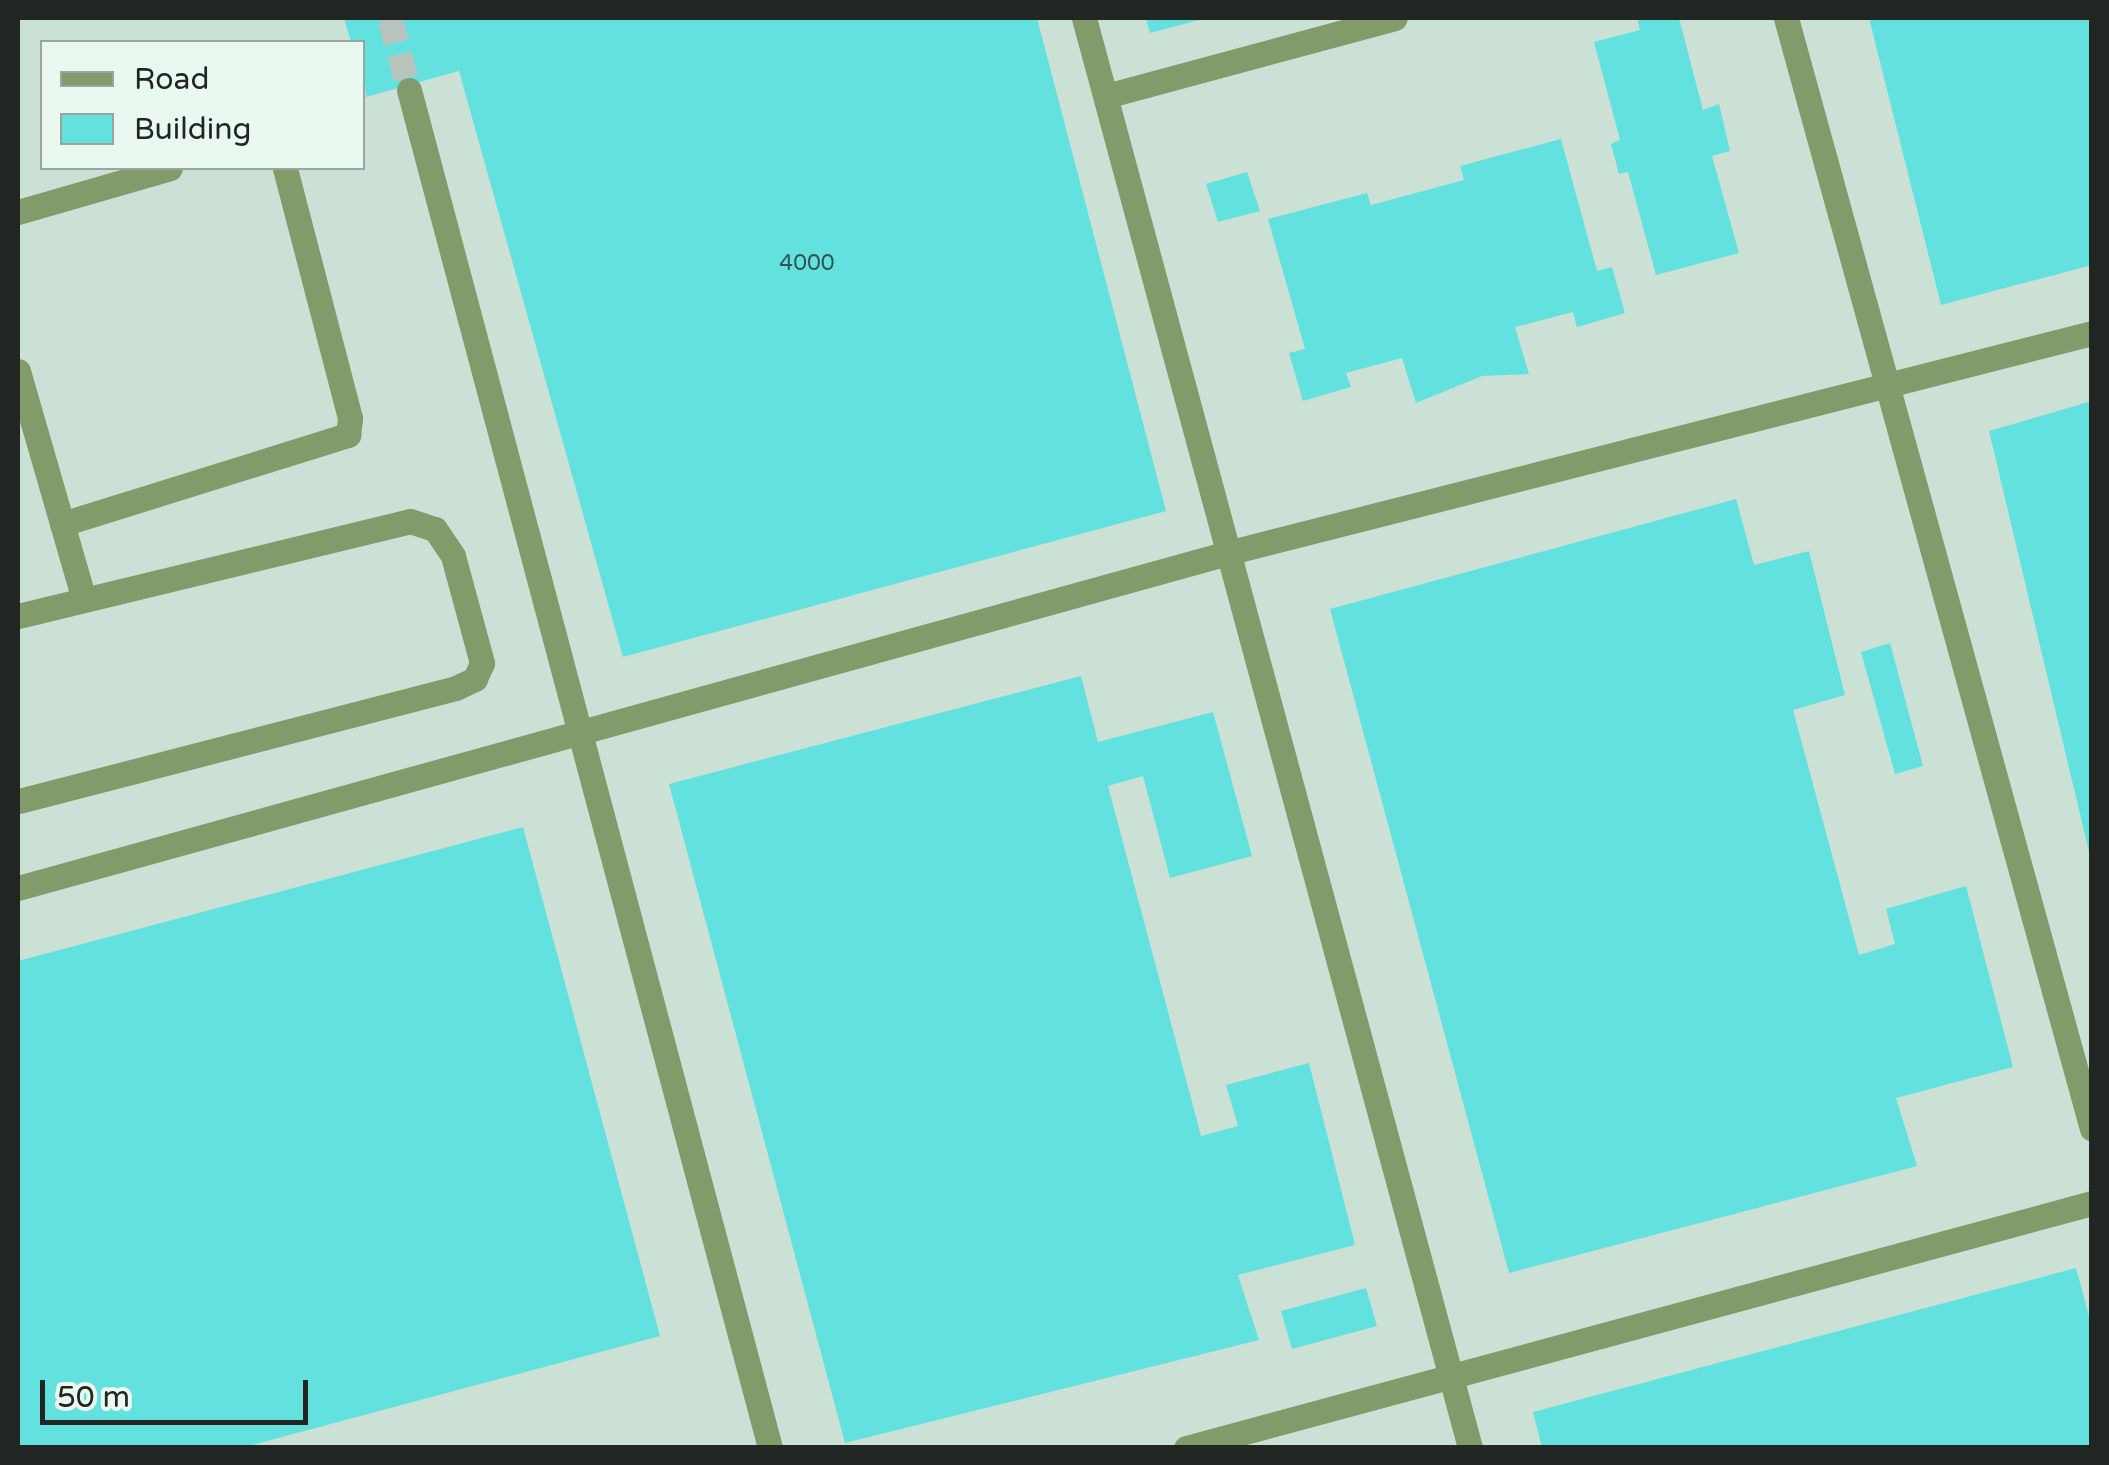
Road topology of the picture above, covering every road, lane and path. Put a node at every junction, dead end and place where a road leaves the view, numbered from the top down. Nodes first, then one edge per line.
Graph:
1 (1084, 18) edge
2 (1394, 18) edge
3 (1786, 18) edge
4 (409, 90) tunnel mouth
5 (1106, 96) junction
6 (163, 170) edge
7 (286, 170) edge
8 (18, 212) edge
9 (2092, 334) edge
10 (18, 371) edge
11 (1891, 388) junction
12 (62, 524) junction
13 (1231, 552) junction
14 (83, 596) junction
15 (18, 616) edge
16 (575, 736) junction
17 (18, 801) edge
18 (18, 888) edge
19 (2092, 1129) edge
20 (2092, 1203) edge
21 (1451, 1377) junction
22 (770, 1448) edge
23 (1186, 1448) edge
24 (1470, 1448) edge

1 - 5 lane
2 - 5 lane
3 - 11 lane
4 - 16 lane
5 - 13 lane
6 - 8 lane
7 - 12 lane
9 - 11 lane
10 - 12 lane
11 - 13 lane
11 - 19 lane
12 - 14 lane
13 - 16 lane
13 - 21 lane
14 - 15 lane
14 - 17 lane
16 - 18 lane
16 - 22 lane
20 - 21 lane
21 - 23 lane
21 - 24 lane

